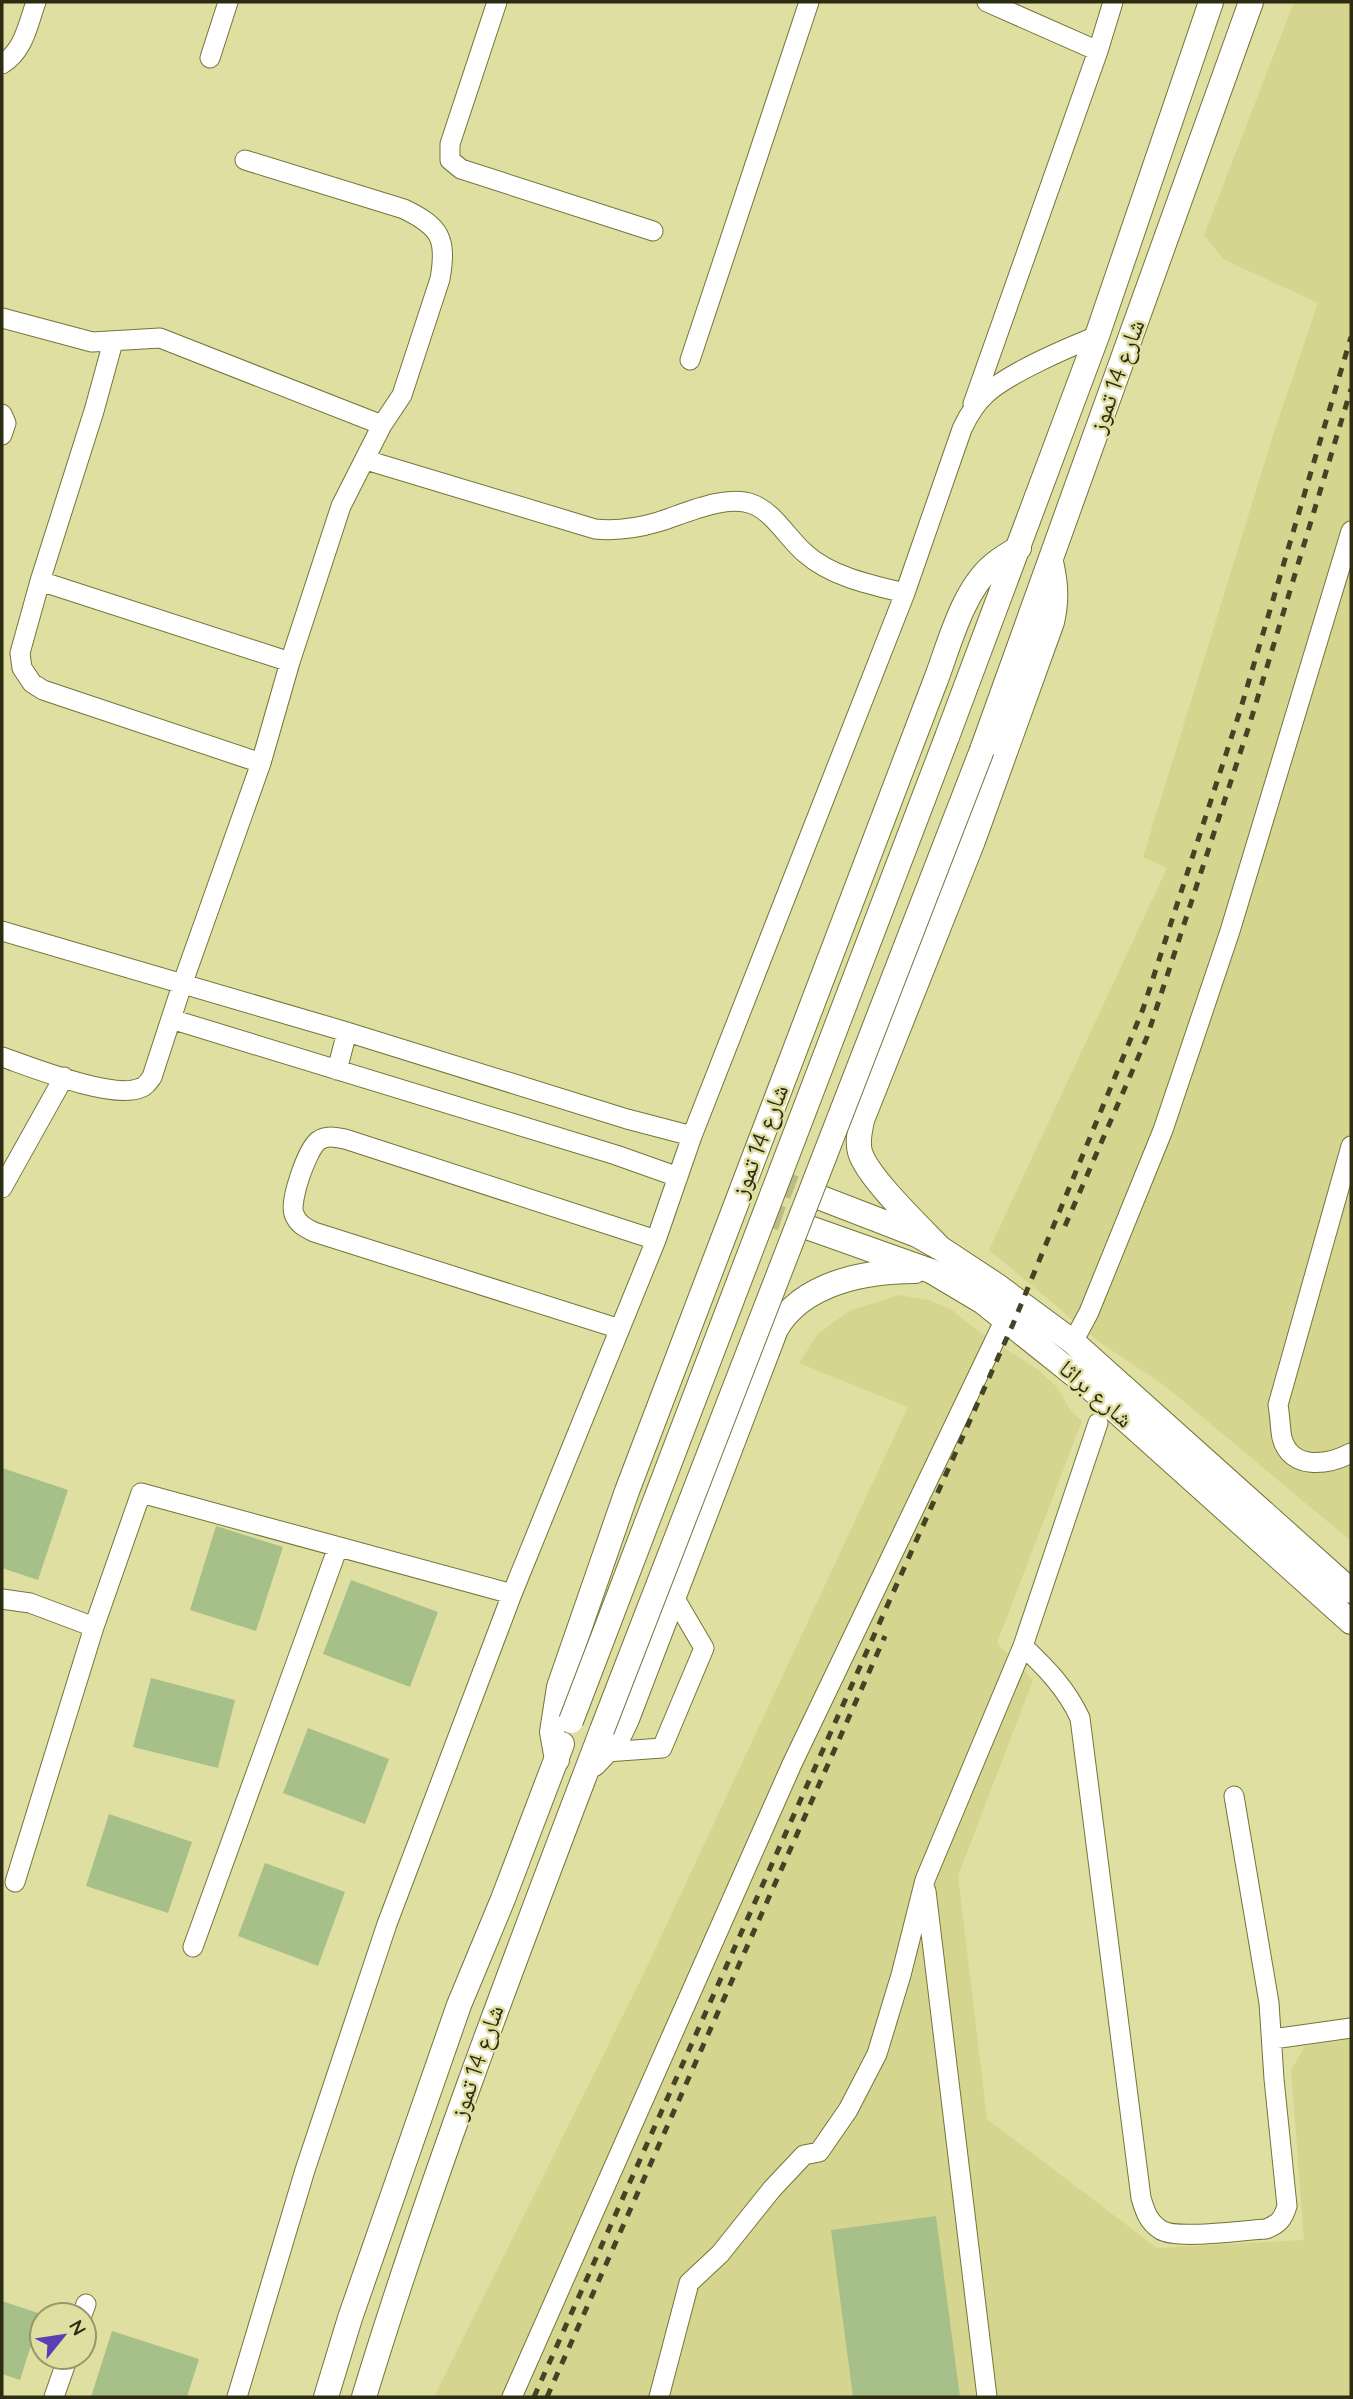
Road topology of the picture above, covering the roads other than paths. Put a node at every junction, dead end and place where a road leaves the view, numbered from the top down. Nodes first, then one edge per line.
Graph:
1 (36, 2) edge
2 (228, 2) edge
3 (497, 2) edge
4 (809, 2) edge
5 (987, 2) edge
6 (1113, 2) edge
7 (1211, 2) edge
8 (1251, 2) edge
9 (1098, 51) junction
10 (210, 58) dead end
11 (2, 64) edge
12 (245, 160) dead end
13 (653, 231) dead end
14 (2, 318) edge
15 (1097, 337) junction
16 (113, 342) junction
17 (690, 360) dead end
18 (971, 410) junction
19 (2, 414) edge
20 (382, 425) junction
21 (2, 435) edge
22 (366, 460) junction
23 (1351, 531) edge
24 (1019, 548) junction
25 (1051, 560) junction
26 (40, 581) junction
27 (905, 593) junction
28 (290, 662) junction
29 (261, 763) junction
30 (2, 931) edge
31 (182, 985) junction
32 (171, 1018) junction
33 (347, 1032) junction
34 (2, 1057) edge
35 (337, 1070) junction
36 (64, 1077) junction
37 (692, 1136) junction
38 (1351, 1146) edge
39 (749, 1170) junction
40 (678, 1177) junction
41 (772, 1179) tunnel mouth
42 (2, 1188) edge
43 (816, 1196) tunnel mouth
44 (804, 1226) tunnel mouth
45 (656, 1240) junction
46 (936, 1259) junction
47 (1005, 1318) junction
48 (620, 1329) junction
49 (1073, 1342) junction
50 (1098, 1423) dead end
51 (1351, 1453) edge
52 (338, 1547) junction
53 (1351, 1591) edge
54 (512, 1594) junction
55 (674, 1597) junction
56 (2, 1599) edge
57 (1351, 1622) edge
58 (94, 1627) junction
59 (1023, 1646) junction
60 (604, 1741) junction
61 (557, 1760) junction
62 (1234, 1796) dead end
63 (925, 1880) junction
64 (15, 1882) dead end
65 (193, 1947) dead end
66 (1351, 2028) edge
67 (1273, 2039) junction
68 (63, 2371) edge
69 (54, 2397) edge
70 (237, 2397) edge
71 (326, 2397) edge
72 (364, 2397) edge
73 (512, 2397) edge
74 (659, 2397) edge
75 (987, 2397) edge

1 - 11 street
2 - 10 street
3 - 13 street
4 - 17 street
5 - 9 street
6 - 9 street
7 - 15 main road, شارع 14 تموز
8 - 25 main road, شارع 14 تموز
9 - 18 street
12 - 20 street
14 - 16 street
15 - 18 street
15 - 24 main road, شارع 14 تموز
16 - 20 street
16 - 26 street
18 - 27 street
19 - 21 street
20 - 22 street
22 - 27 street
22 - 28 street
23 - 49 street
24 - 39 main road, شارع 14 تموز
24 - 61 main road, شارع 14 تموز, bridge
25 - 46 main road
25 - 60 main road, شارع 14 تموز, bridge
26 - 28 street
26 - 29 street
27 - 37 street
28 - 29 street
29 - 31 street
30 - 31 street
31 - 32 street
31 - 33 street
32 - 35 street
32 - 36 street
33 - 35 street
33 - 37 street
34 - 36 street
35 - 40 street
36 - 42 street
37 - 40 street
38 - 51 street
39 - 41 main road
39 - 61 main road, شارع 14 تموز
40 - 45 street
43 - 46 main road, شارع براثا
44 - 46 main road, شارع براثا
45 - 48 street
45 - 48 street
46 - 47 main road, شارع براثا
46 - 49 main road, شارع براثا
46 - 55 main road
47 - 57 main road, شارع براثا
47 - 73 street
48 - 54 street
49 - 53 main road, شارع براثا
50 - 59 street
52 - 54 street
52 - 58 street
52 - 65 street
54 - 70 street
55 - 60 main road
55 - 60 street
56 - 58 street
58 - 64 street
59 - 63 street
59 - 67 street
60 - 72 main road, شارع 14 تموز
61 - 71 main road, شارع 14 تموز
62 - 67 street
63 - 74 street
63 - 75 street
66 - 67 street
68 - 69 street

